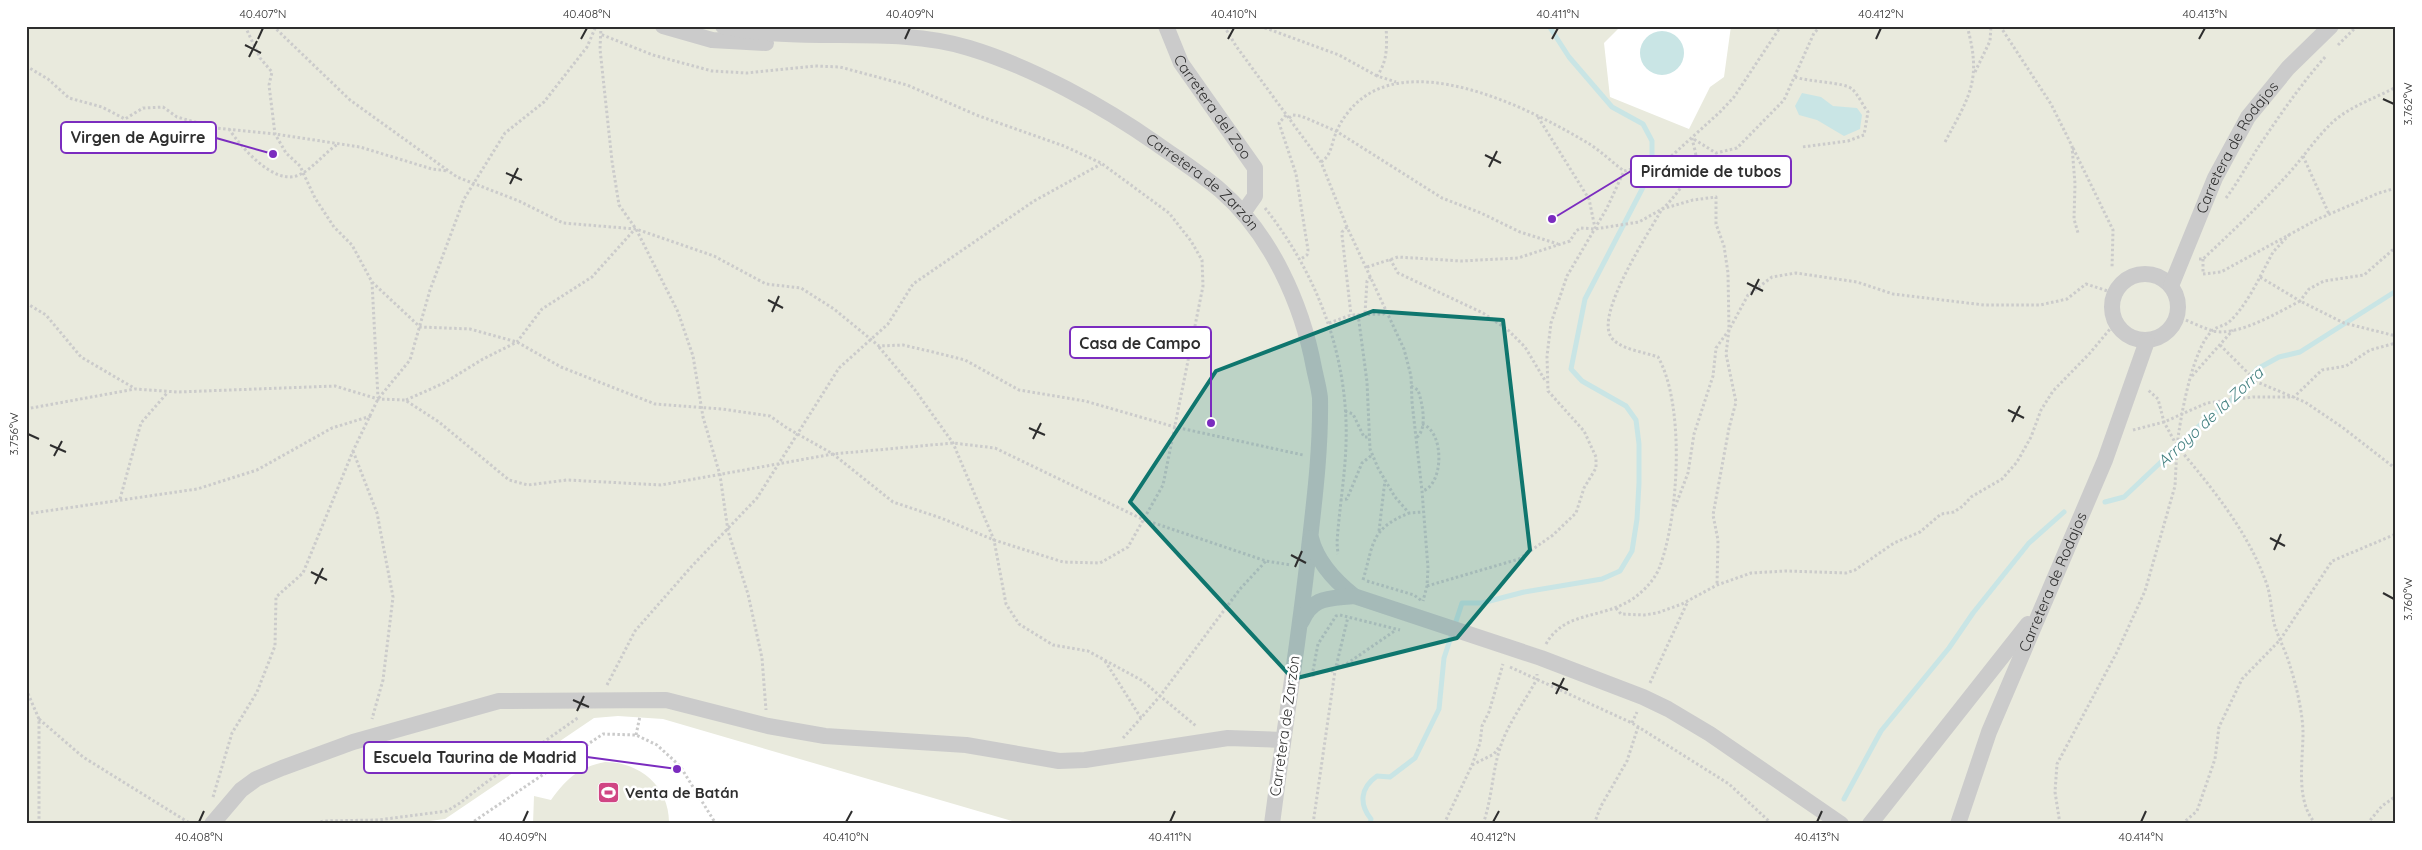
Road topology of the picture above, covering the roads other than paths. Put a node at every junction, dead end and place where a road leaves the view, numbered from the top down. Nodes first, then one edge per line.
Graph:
1 (663, 26) edge
2 (723, 26) edge
3 (1166, 26) edge
4 (2331, 26) edge
5 (848, 36) junction
6 (1243, 214) junction
7 (2171, 286) junction
8 (2147, 341) junction
9 (1311, 536) junction
10 (1305, 586) junction
11 (1348, 592) junction
12 (2043, 604) junction
13 (1299, 628) junction
14 (1283, 740) junction
15 (212, 824) edge
16 (1272, 824) edge
17 (1841, 824) edge
18 (1870, 824) edge
19 (1958, 824) edge

1 - 5 street, Carretera de Zarzón
2 - 5 street, Carretera de Zarzón
3 - 6 street, Carretera del Zoo
4 - 7 street, Carretera de Rodajos
5 - 6 street, Carretera de Zarzón
6 - 9 street, Carretera de Zarzón
7 - 8 street
7 - 8 street
8 - 12 street, Carretera de Rodajos
9 - 10 street, Carretera de Zarzón
9 - 11 street, Carretera de Zarzón
10 - 11 street
10 - 13 street, Carretera de Zarzón
11 - 13 street, Carretera de Zarzón
11 - 17 street
12 - 18 street
12 - 19 street, Carretera de Rodajos
13 - 14 street, Carretera de Zarzón
14 - 15 street
14 - 16 street, Carretera de Zarzón

